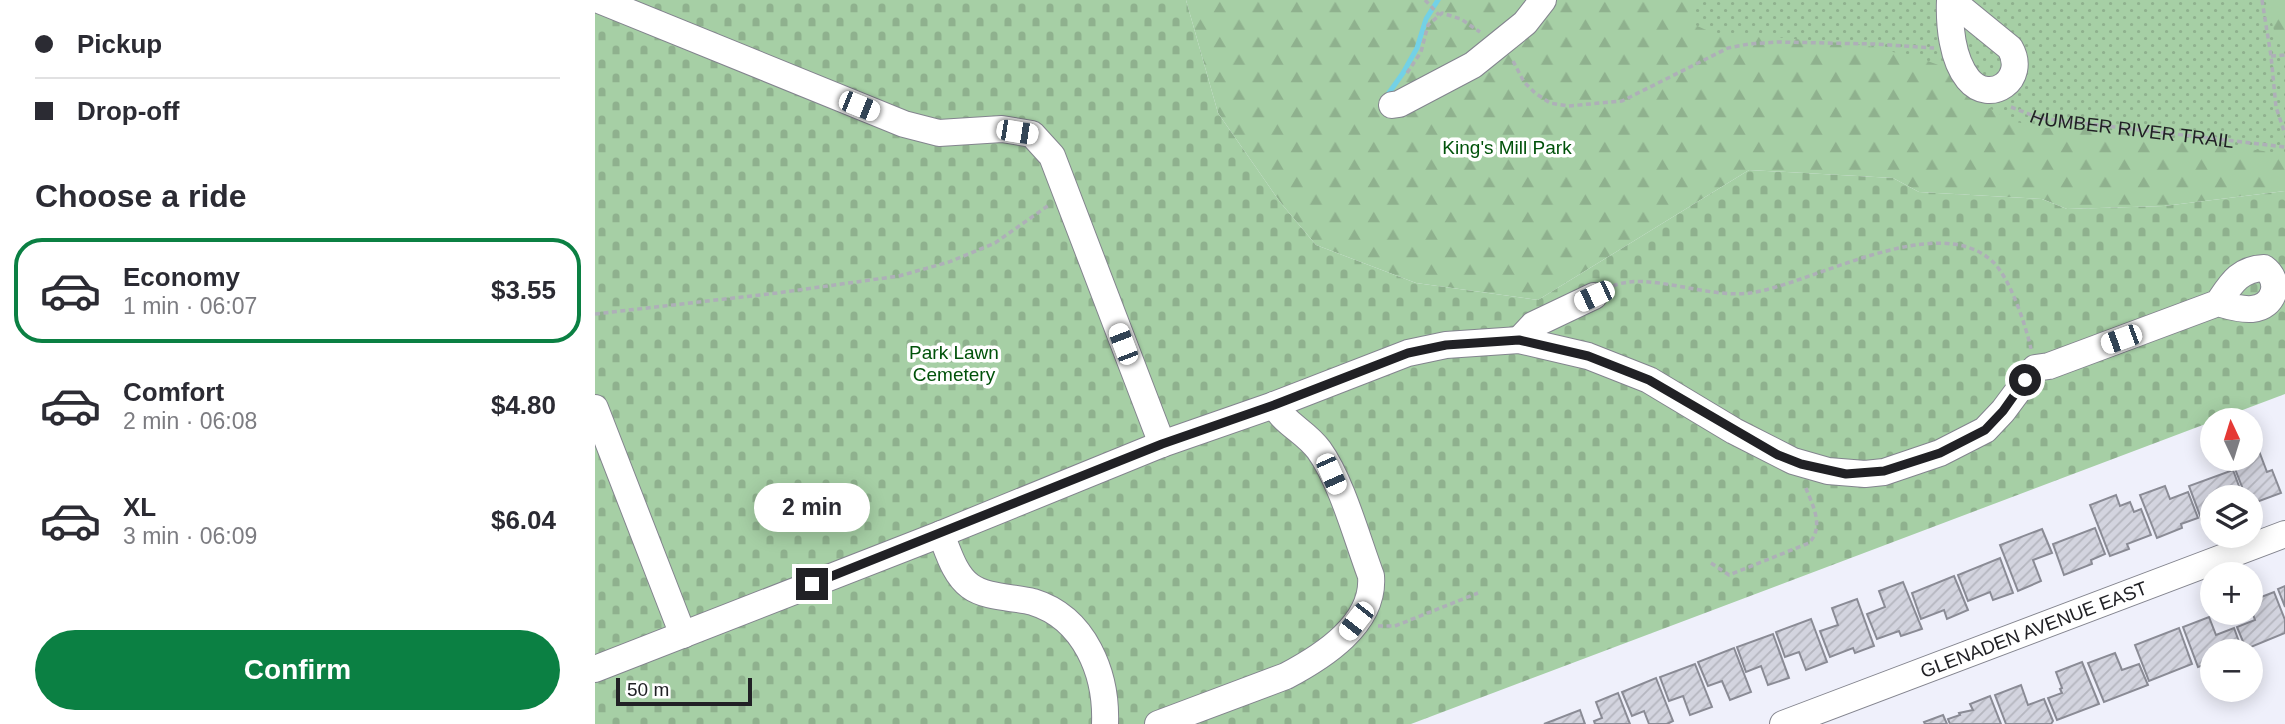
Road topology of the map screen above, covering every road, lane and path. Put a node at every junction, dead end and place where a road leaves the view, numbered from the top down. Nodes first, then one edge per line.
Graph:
1 (599, 0) edge
2 (1425, 0) edge
3 (1543, 0) edge
4 (1950, 0) edge
5 (2262, 0) edge
6 (1439, 15) junction
7 (1499, 46) junction
8 (1956, 53) junction
9 (2285, 55) edge
10 (2271, 56) junction
11 (1403, 79) dead end
12 (1991, 90) junction
13 (1392, 105) dead end
14 (2285, 134) edge
15 (2285, 147) edge
16 (1066, 193) junction
17 (1594, 296) joint
18 (2218, 303) dead end
19 (595, 314) edge
20 (1519, 340) junction
21 (2035, 368) junction
22 (1274, 405) junction
23 (595, 408) edge
24 (1162, 444) junction
25 (1801, 464) junction
26 (941, 534) junction
27 (2285, 534) edge
28 (1711, 563) dead end
29 (1478, 593) dead end
30 (1356, 621) junction
31 (683, 635) junction
32 (595, 668) edge
33 (1105, 724) edge
34 (1158, 724) edge
35 (1783, 724) edge

1 - 16 street
2 - 6 path
3 - 7 street
4 - 8 street
4 - 12 street
5 - 10 path
6 - 7 path
6 - 11 path
7 - 8 path
7 - 13 street
8 - 12 street
9 - 10 path
10 - 14 path
12 - 15 path, HUMBER RIVER TRAIL
16 - 19 path
16 - 24 street
17 - 20 street
17 - 21 path
18 - 21 street
20 - 22 street
20 - 25 street
21 - 25 street
22 - 24 street
22 - 30 street
23 - 31 street
24 - 26 street
25 - 28 path
26 - 31 street
26 - 33 street
27 - 35 street, GLENADEN AVENUE EAST
29 - 30 path
30 - 34 street
31 - 32 street

